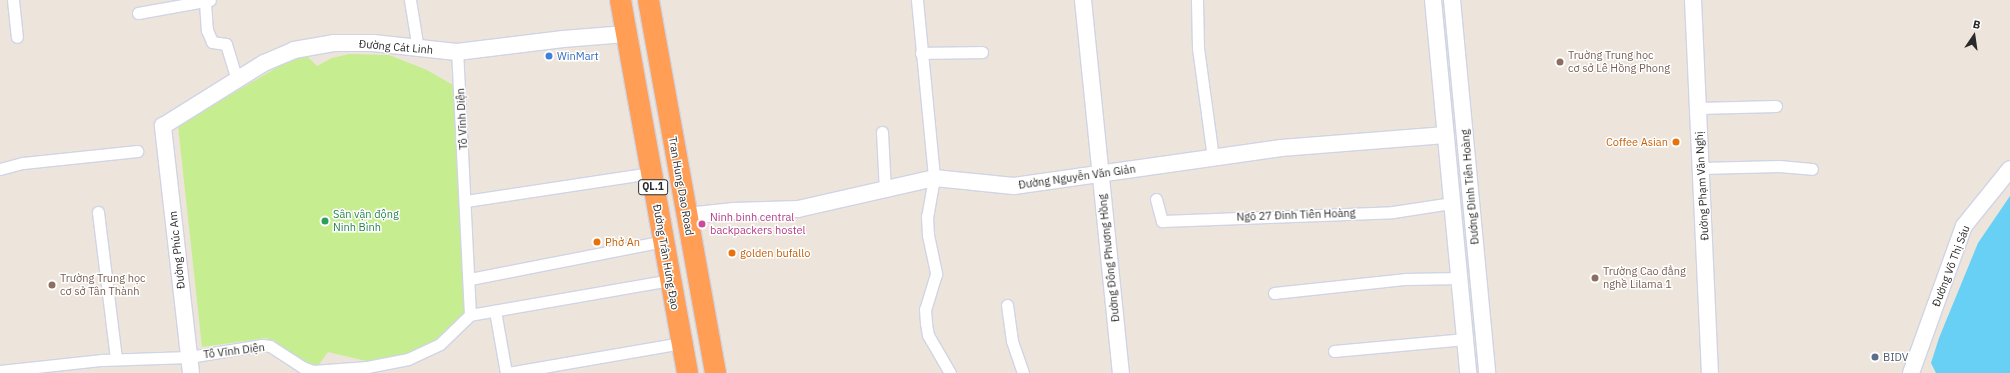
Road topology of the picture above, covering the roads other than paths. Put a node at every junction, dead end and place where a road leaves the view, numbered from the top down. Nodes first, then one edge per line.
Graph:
1 (13, 0) edge
2 (410, 0) edge
3 (620, 0) edge
4 (648, 0) edge
5 (917, 0) edge
6 (1083, 0) edge
7 (1197, 0) edge
8 (1433, 0) edge
9 (1452, 0) edge
10 (1692, 0) edge
11 (208, 1) edge
12 (138, 13) dead end
13 (626, 34) junction
14 (16, 37) dead end
15 (418, 49) junction
16 (458, 52) junction
17 (982, 52) dead end
18 (921, 53) junction
19 (238, 80) junction
20 (1460, 92) junction
21 (1441, 94) junction
22 (1776, 106) dead end
23 (1698, 108) junction
24 (163, 126) joint
25 (882, 132) dead end
26 (1445, 135) junction
27 (137, 151) dead end
28 (1213, 158) junction
29 (1701, 168) junction
30 (0, 169) edge
31 (1812, 169) dead end
32 (2010, 169) edge
33 (651, 173) junction
34 (1100, 174) junction
35 (934, 178) junction
36 (885, 191) junction
37 (1156, 199) dead end
38 (466, 201) junction
39 (1452, 203) junction
40 (98, 212) dead end
41 (686, 216) junction
42 (663, 241) junction
43 (1459, 278) junction
44 (470, 279) junction
45 (670, 280) junction
46 (1274, 293) dead end
47 (1008, 305) dead end
48 (495, 311) junction
49 (470, 315) junction
50 (1465, 339) junction
51 (681, 343) junction
52 (1334, 351) dead end
53 (189, 357) junction
54 (116, 359) junction
55 (367, 370) edge
56 (0, 371) edge
57 (191, 373) edge
58 (507, 373) edge
59 (686, 373) edge
60 (714, 373) edge
61 (950, 373) edge
62 (1023, 373) edge
63 (1121, 373) edge
64 (1468, 373) edge
65 (1488, 373) edge
66 (1710, 373) edge
67 (1911, 373) edge

1 - 14 street
2 - 15 street
3 - 13 highway, Đường Trân Hưng Đạo / QL.1
4 - 41 highway, Tran Hung Dao Road / QL.1
5 - 18 street
6 - 34 street, Đường Đông Phương Hồng
7 - 28 street
8 - 21 street, Đướng Đinh Tiên Hoàng
9 - 20 street, Đướng Đinh Tiên Hoàng
10 - 23 street, Đường Phạm Văn Nghị
11 - 12 street
11 - 19 street
13 - 16 street, Đường Cát Linh
13 - 33 highway, Đường Trân Hưng Đạo / QL.1
15 - 16 street, Đường Cát Linh
15 - 19 street, Đường Cát Linh
16 - 38 street, Tô Vĩnh Diện
17 - 18 street
18 - 35 street
19 - 24 street, Đường Cát Linh
20 - 21 street
20 - 65 street, Đướng Đinh Tiên Hoàng
21 - 26 street, Đướng Đinh Tiên Hoàng
22 - 23 street
23 - 29 street, Đường Phạm Văn Nghị
24 - 53 street, Đường Phúc Am
25 - 36 street
26 - 28 street, Đường Nguyễn Văn Giản
26 - 39 street, Đướng Đinh Tiên Hoàng
27 - 30 street
28 - 34 street, Đường Nguyễn Văn Giản
29 - 31 street
29 - 66 street, Đường Phạm Văn Nghị
32 - 67 street, Đường Võ Thị Sáu
33 - 38 street
33 - 42 highway, Đường Trân Hưng Đạo / QL.1
34 - 35 street, Đường Nguyễn Văn Giản
34 - 63 street, Đường Đông Phương Hồng
35 - 36 street, Đường Nguyễn Văn Giản
35 - 61 street
36 - 41 street, Đường Nguyễn Văn Giản
37 - 39 street, Ngõ 27 Đinh Tiên Hoàng
38 - 44 street, Tô Vĩnh Diện
39 - 43 street, Đướng Đinh Tiên Hoàng
40 - 54 street
41 - 60 highway, Tran Hung Dao Road / QL.1
42 - 44 street
42 - 45 highway, Đường Trân Hưng Đạo / QL.1
43 - 46 street
43 - 50 street, Đướng Đinh Tiên Hoàng
44 - 49 street, Tô Vĩnh Diện
45 - 48 street
45 - 51 highway, Đường Trân Hưng Đạo / QL.1
47 - 62 street
48 - 49 street
48 - 58 street
49 - 55 street, Tô Vĩnh Diện
50 - 52 street
50 - 64 street, Đướng Đinh Tiên Hoàng
51 - 58 street
51 - 59 highway, Đường Trân Hưng Đạo / QL.1
53 - 54 street, Tô Vĩnh Diện
53 - 55 street, Tô Vĩnh Diện
53 - 57 street, Đường Phúc Am
54 - 56 street, Tô Vĩnh Diện

